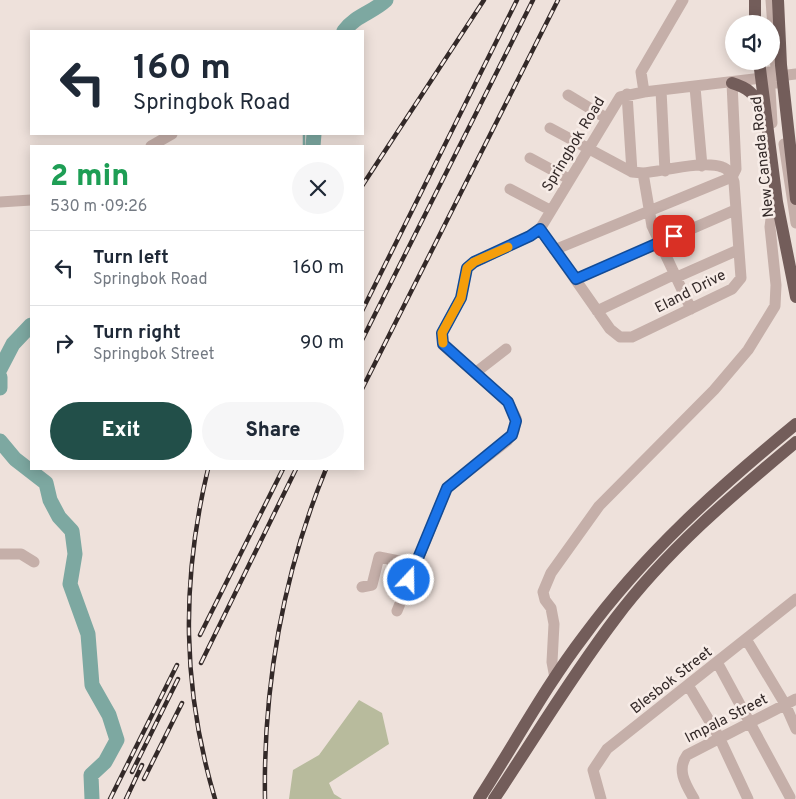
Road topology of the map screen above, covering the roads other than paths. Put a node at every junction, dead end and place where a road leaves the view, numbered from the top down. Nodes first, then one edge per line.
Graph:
1 (683, 0) edge
2 (755, 0) edge
3 (764, 0) edge
4 (771, 0) edge
5 (778, 0) edge
6 (755, 15) edge
7 (764, 15) edge
8 (766, 70) edge
9 (769, 70) edge
10 (796, 74) edge
11 (770, 76) junction
12 (732, 83) junction
13 (695, 87) junction
14 (661, 90) junction
15 (644, 92) junction
16 (627, 94) junction
17 (568, 95) dead end
18 (606, 118) junction
19 (765, 118) junction
20 (550, 128) dead end
21 (170, 135) edge
22 (153, 145) edge
23 (587, 148) junction
24 (530, 158) dead end
25 (702, 166) junction
26 (666, 171) junction
27 (637, 172) junction
28 (732, 177) junction
29 (569, 179) junction
30 (510, 189) dead end
31 (796, 199) edge
32 (30, 200) edge
33 (0, 202) edge
34 (776, 202) junction
35 (550, 210) junction
36 (735, 210) junction
37 (648, 212) junction
38 (796, 223) edge
39 (540, 229) junction
40 (660, 242) junction
41 (554, 250) junction
42 (738, 250) junction
43 (676, 275) junction
44 (796, 278) edge
45 (576, 279) junction
46 (796, 298) edge
47 (691, 309) junction
48 (597, 311) junction
49 (506, 350) dead end
50 (475, 373) junction
51 (796, 424) edge
52 (796, 442) edge
53 (0, 554) edge
54 (34, 562) dead end
55 (414, 564) junction
56 (362, 587) dead end
57 (796, 600) edge
58 (397, 611) dead end
59 (746, 639) junction
60 (717, 662) junction
61 (555, 678) junction
62 (688, 685) junction
63 (796, 699) edge
64 (785, 704) junction
65 (751, 721) junction
66 (796, 729) edge
67 (719, 737) junction
68 (789, 797) edge
69 (479, 799) edge
70 (494, 799) edge
71 (601, 799) edge
72 (694, 799) edge
73 (748, 799) edge

1 - 15 street
2 - 6 main road
3 - 7 street
4 - 11 street, New Canada Road
5 - 11 main road, New Canada Road
8 - 11 main road, New Canada Road
9 - 11 street, New Canada Road
10 - 11 street, Springbok Road
11 - 12 street, Springbok Road
11 - 19 main road, New Canada Road
11 - 31 main road, New Canada Road
11 - 38 street, New Canada Road
11 - 44 street, New Canada Road
12 - 13 street, Springbok Road
12 - 19 main road
12 - 28 street, Eland Drive
13 - 14 street, Springbok Road
13 - 25 street
14 - 15 street, Springbok Road
14 - 26 street
15 - 16 street, Springbok Road
16 - 18 street, Springbok Road
16 - 27 street
17 - 18 street
18 - 23 street, Springbok Road
19 - 34 main road, New Canada Road
20 - 23 street
21 - 22 street
23 - 27 street
23 - 29 street, Springbok Road
24 - 29 street
25 - 26 street
25 - 28 street
26 - 27 street
27 - 37 street
28 - 36 street, Eland Drive
28 - 37 street
29 - 35 street, Springbok Road
30 - 35 street
32 - 33 street
34 - 46 main road, New Canada Road
34 - 61 street
35 - 39 street, Springbok Road
36 - 40 street
36 - 42 street, Eland Drive
37 - 40 street
37 - 41 street
39 - 41 street, Eland Drive
39 - 50 street
40 - 43 street
40 - 45 street
41 - 45 street, Eland Drive
42 - 43 street
42 - 47 street, Eland Drive
43 - 47 street
43 - 48 street
45 - 48 street, Eland Drive
47 - 48 street, Eland Drive
49 - 50 street
50 - 55 street
51 - 61 main road
52 - 70 main road
53 - 54 street
55 - 56 street
55 - 58 street
57 - 59 street, Blesbok Street
59 - 60 street, Blesbok Street
59 - 64 street
60 - 62 street, Blesbok Street
60 - 65 street
61 - 69 main road
62 - 67 street
62 - 71 street, Blesbok Street
63 - 64 street, Impala Street
64 - 65 street, Impala Street
64 - 66 street
65 - 67 street, Impala Street
65 - 68 street
67 - 72 street, Impala Street
67 - 73 street

